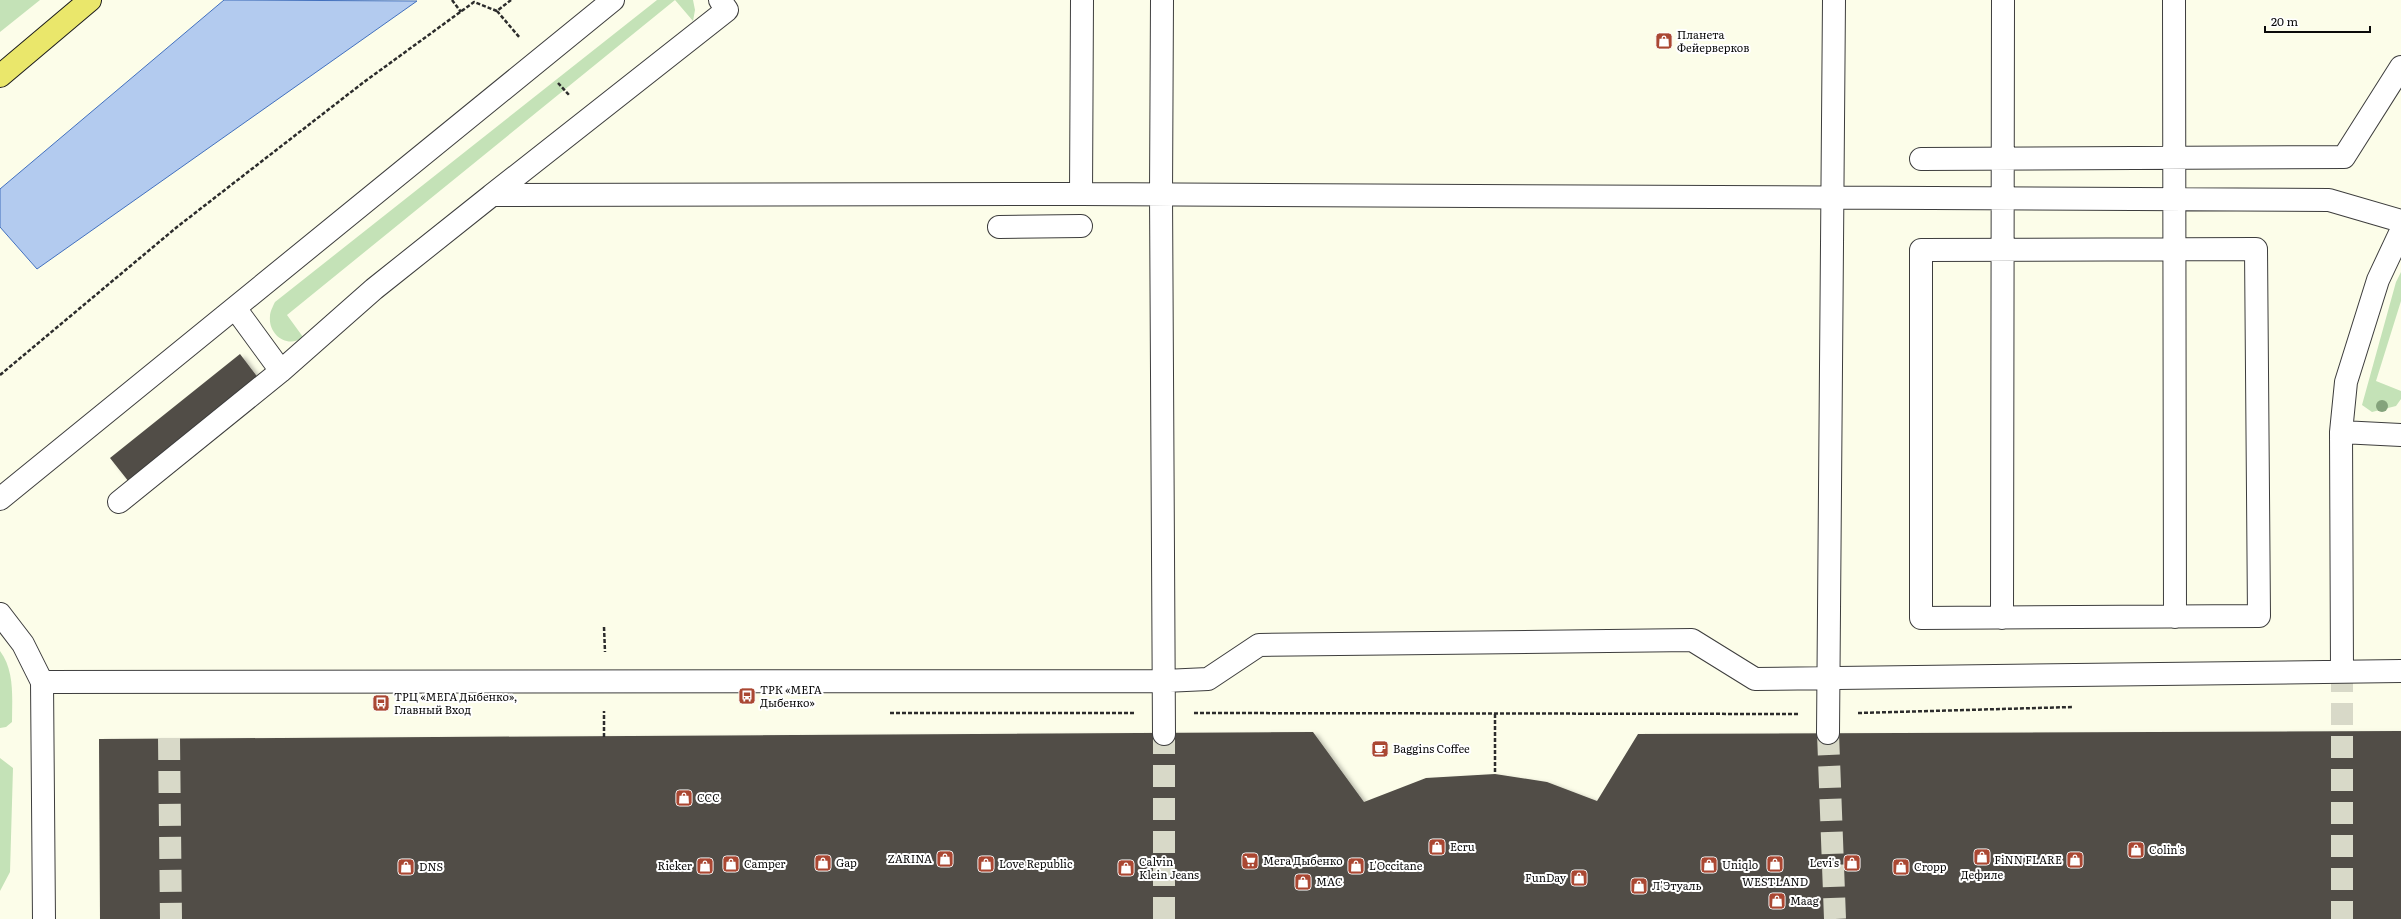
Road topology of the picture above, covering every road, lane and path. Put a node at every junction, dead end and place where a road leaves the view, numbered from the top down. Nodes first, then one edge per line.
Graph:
1 (90, 0) edge
2 (452, 0) edge
3 (511, 0) edge
4 (613, 0) edge
5 (1082, 0) edge
6 (1162, 0) edge
7 (1834, 0) edge
8 (2003, 0) edge
9 (2174, 0) edge
10 (729, 3) edge
11 (497, 11) junction
12 (461, 12) junction
13 (520, 38) dead end
14 (2401, 67) edge
15 (0, 76) edge
16 (2174, 158) junction
17 (1921, 159) dead end
18 (2002, 159) junction
19 (1081, 194) junction
20 (1161, 194) junction
21 (492, 195) junction
22 (1832, 197) junction
23 (2003, 198) junction
24 (2174, 200) junction
25 (2401, 221) edge
26 (1081, 226) dead end
27 (999, 227) dead end
28 (2401, 231) edge
29 (2002, 250) junction
30 (2174, 250) junction
31 (235, 308) junction
32 (281, 371) junction
33 (0, 375) edge
34 (2341, 432) junction
35 (2401, 435) edge
36 (0, 499) edge
37 (119, 502) dead end
38 (0, 614) edge
39 (2175, 617) junction
40 (2002, 618) junction
41 (2342, 670) junction
42 (2401, 671) edge
43 (1828, 678) junction
44 (1164, 681) junction
45 (42, 682) junction
46 (2078, 707) dead end
47 (596, 713) dead end
48 (612, 713) dead end
49 (888, 713) dead end
50 (1495, 714) junction
51 (1164, 724) junction
52 (1829, 724) junction
53 (1495, 774) dead end
54 (44, 919) edge

1 - 15 main road
2 - 12 path
3 - 11 path
4 - 31 street
5 - 19 street
6 - 20 street
7 - 22 street
8 - 18 street
9 - 16 street
10 - 21 street
11 - 12 path
11 - 13 path
12 - 33 path
14 - 16 street
16 - 18 street
16 - 24 street
17 - 18 street
18 - 23 street
19 - 20 street
19 - 21 street
20 - 22 street
20 - 44 street
21 - 32 street
22 - 23 street
22 - 43 street
23 - 24 street
23 - 29 street
24 - 25 street
24 - 30 street
26 - 27 street
28 - 34 street
29 - 30 street
29 - 40 street
29 - 40 street
30 - 39 street
30 - 39 street
31 - 32 street
31 - 36 street
32 - 37 street
34 - 35 street
34 - 41 street
38 - 45 street
39 - 40 street
41 - 42 street
41 - 43 street
43 - 44 street
43 - 52 street
44 - 45 street
44 - 51 street
45 - 54 street
46 - 52 path
47 - 48 path
49 - 51 path
50 - 51 path
50 - 52 path
50 - 53 path

